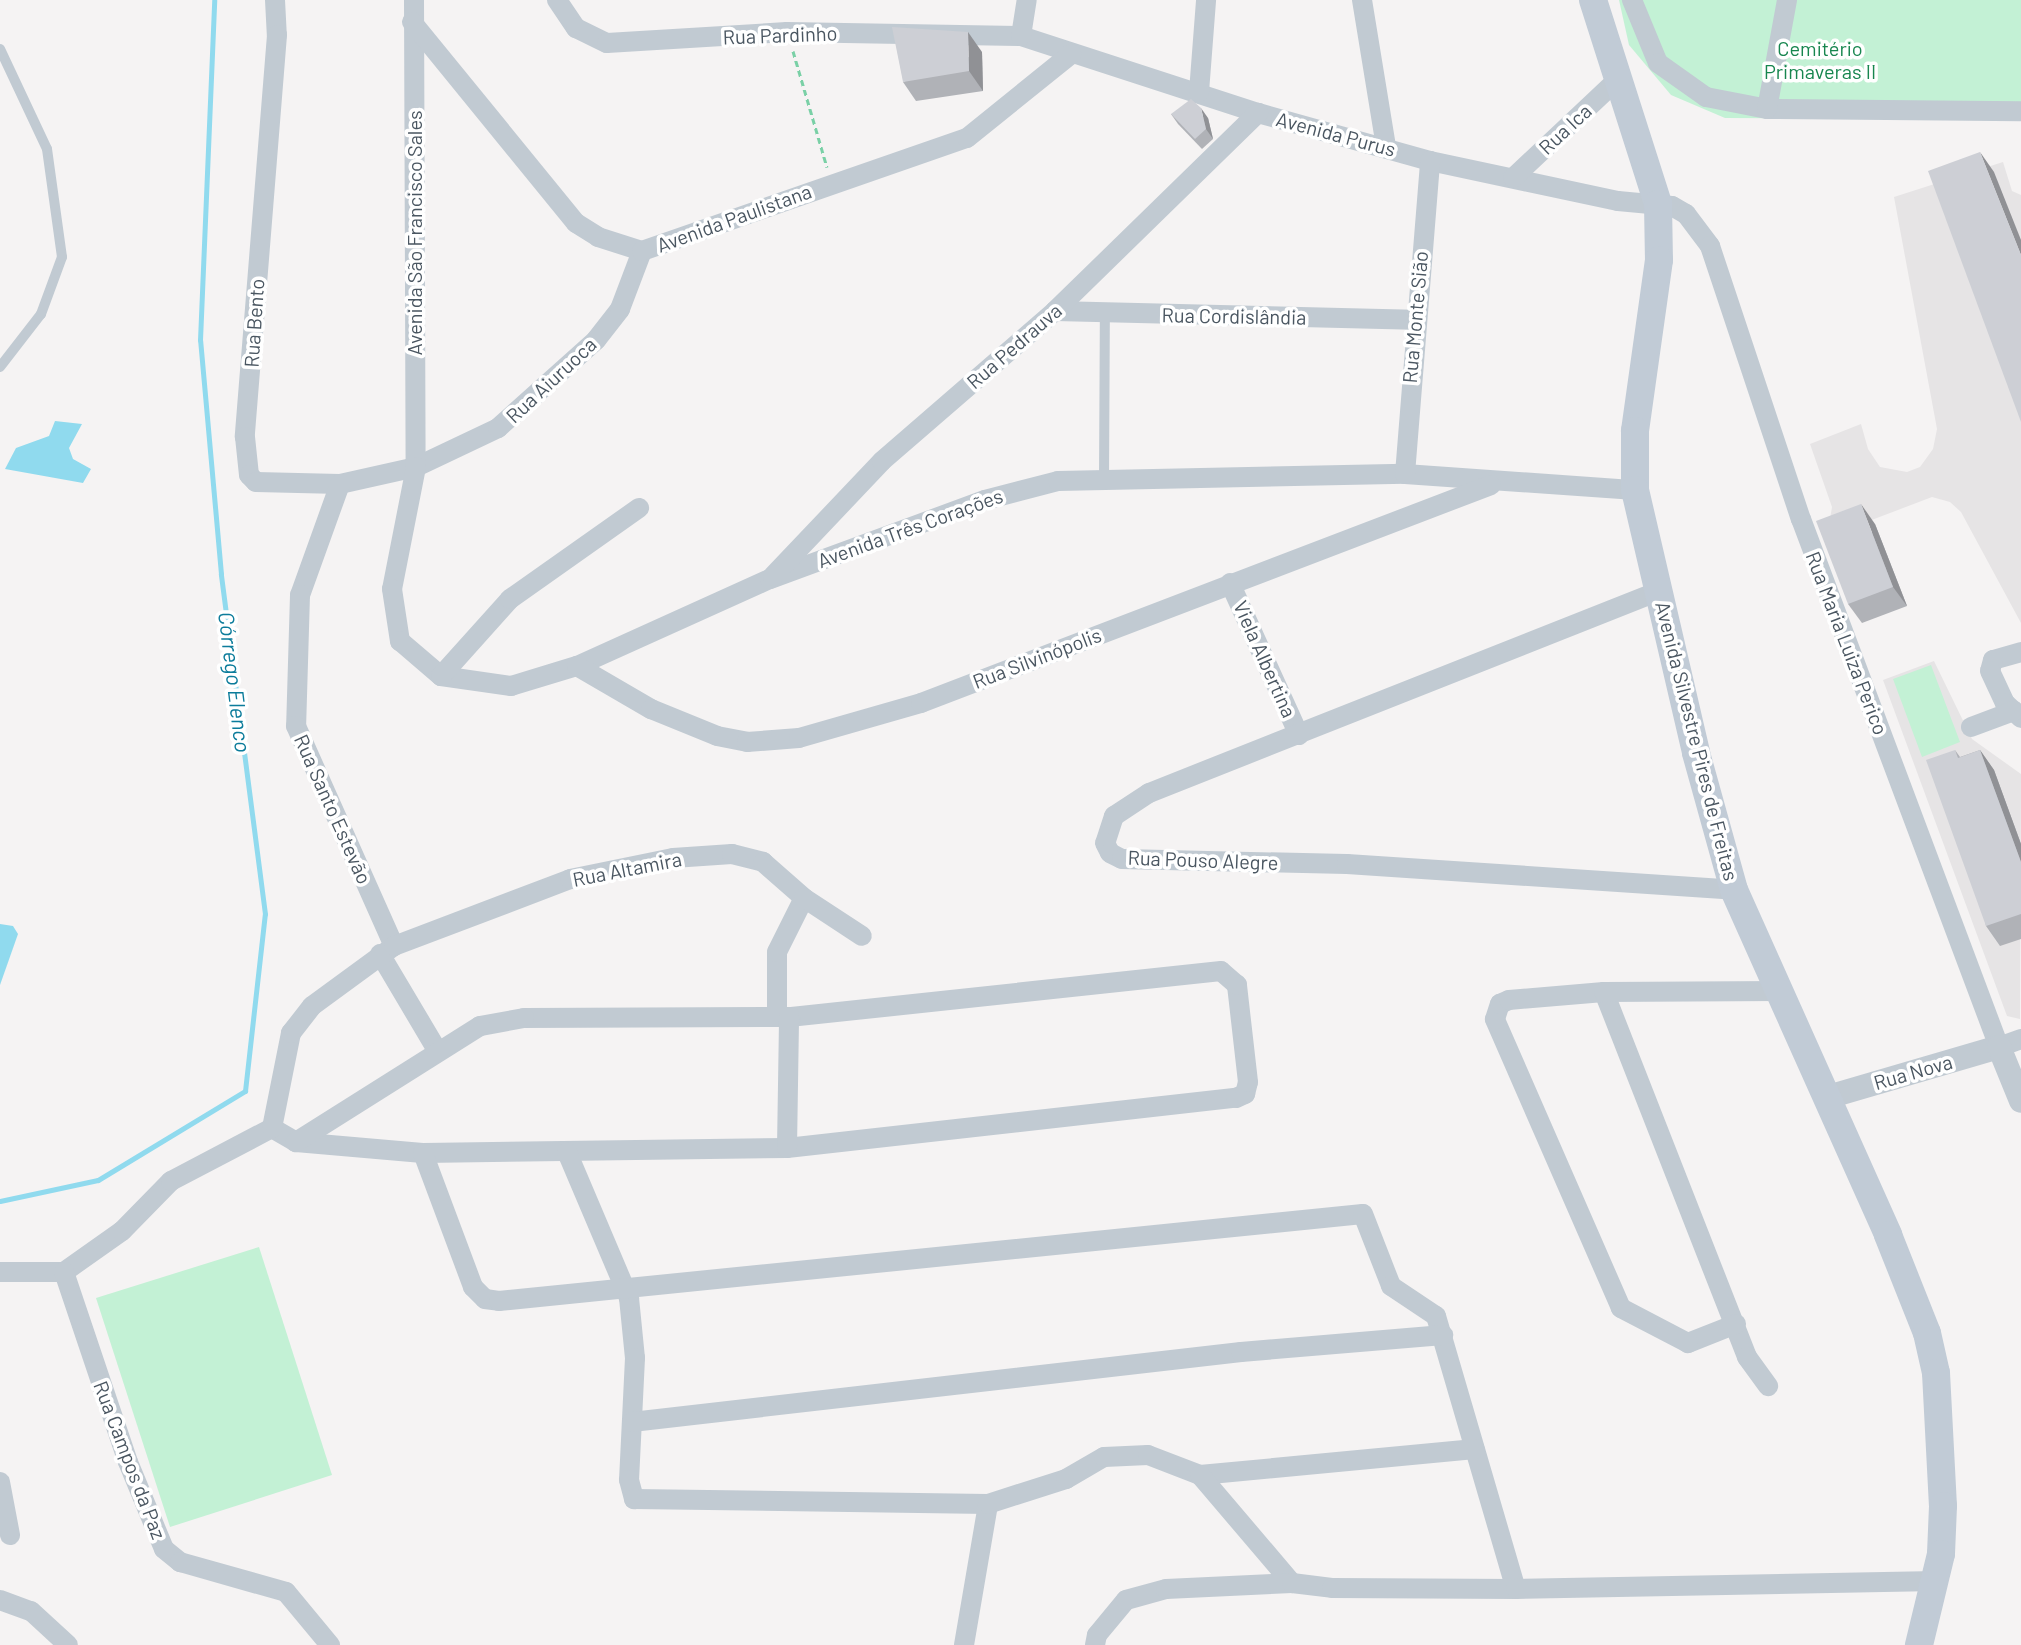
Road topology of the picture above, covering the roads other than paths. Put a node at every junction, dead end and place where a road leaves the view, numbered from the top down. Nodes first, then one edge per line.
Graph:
1 (275, 0) edge
2 (414, 0) edge
3 (557, 0) edge
4 (1027, 0) edge
5 (1206, 0) edge
6 (1362, 0) edge
7 (1593, 0) edge
8 (1632, 0) edge
9 (1787, 0) edge
10 (412, 22) junction
11 (1021, 36) junction
12 (0, 49) edge
13 (1071, 54) junction
14 (1617, 80) junction
15 (1199, 92) junction
16 (1767, 109) junction
17 (2021, 111) edge
18 (1258, 113) junction
19 (1386, 147) junction
20 (1430, 161) junction
21 (1513, 178) junction
22 (1658, 204) junction
23 (642, 251) junction
24 (1055, 311) junction
25 (1105, 312) junction
26 (1413, 320) junction
27 (0, 367) edge
28 (416, 467) junction
29 (1405, 474) junction
30 (1104, 480) junction
31 (1495, 483) junction
32 (340, 484) junction
33 (1635, 490) junction
34 (639, 508) dead end
35 (770, 579) junction
36 (1230, 583) junction
37 (1659, 591) junction
38 (2021, 652) edge
39 (577, 666) junction
40 (441, 676) junction
41 (2017, 714) edge
42 (1971, 727) dead end
43 (1299, 735) junction
44 (1734, 890) junction
45 (804, 898) junction
46 (862, 936) dead end
47 (387, 950) junction
48 (1781, 991) junction
49 (1604, 992) junction
50 (783, 1017) junction
51 (2010, 1043) edge
52 (437, 1050) junction
53 (1828, 1097) junction
54 (2021, 1101) edge
55 (272, 1128) junction
56 (296, 1142) junction
57 (787, 1148) junction
58 (567, 1152) junction
59 (423, 1153) junction
60 (0, 1272) edge
61 (64, 1272) junction
62 (625, 1290) junction
63 (1736, 1324) junction
64 (1443, 1335) junction
65 (1768, 1386) dead end
66 (632, 1422) junction
67 (1475, 1449) junction
68 (1200, 1475) junction
69 (0, 1482) edge
70 (988, 1504) junction
71 (2, 1508) edge
72 (10, 1535) dead end
73 (1937, 1581) junction
74 (1292, 1583) junction
75 (1516, 1589) junction
76 (0, 1600) edge
77 (68, 1645) edge
78 (330, 1645) edge
79 (964, 1645) edge
80 (1095, 1645) edge
81 (1919, 1645) edge

1 - 32 street, Rua Bento
2 - 10 street, Avenida São Francisco Sales
3 - 11 street, Rua Pardinho
4 - 11 street
5 - 15 street
6 - 19 street
7 - 14 main road, Avenida Silvestre Pires de Freitas
8 - 16 street
9 - 16 street
10 - 23 street, Avenida Paulistana
10 - 28 street, Avenida São Francisco Sales
11 - 13 street, Avenida Purus
12 - 27 lane
13 - 15 street, Avenida Purus
13 - 23 street, Avenida Paulistana
14 - 21 street, Rua Ica
14 - 22 main road, Avenida Silvestre Pires de Freitas
15 - 18 street, Avenida Purus
16 - 17 street
18 - 19 street, Avenida Purus
18 - 24 street, Rua Pedrauva
19 - 20 street, Avenida Purus
20 - 21 street, Avenida Purus
20 - 26 street, Rua Monte Sião
21 - 22 street, Avenida Purus
22 - 33 main road, Avenida Silvestre Pires de Freitas
22 - 51 street, Rua Maria Luiza Perico
23 - 28 street, Rua Aiuruoca
24 - 25 street, Rua Cordislândia
24 - 35 street, Rua Pedrauva
25 - 26 street, Rua Cordislândia
25 - 30 lane
26 - 29 street, Rua Monte Sião
28 - 32 street, Rua Bento
28 - 40 street, Avenida Três Corações
29 - 30 street, Avenida Três Corações
29 - 31 street, Avenida Três Corações
30 - 35 street, Avenida Três Corações
31 - 33 street, Avenida Três Corações
31 - 36 street, Rua Silvinópolis
32 - 47 street, Rua Santo Estevão
33 - 37 main road, Avenida Silvestre Pires de Freitas
34 - 40 street
35 - 39 street, Avenida Três Corações
36 - 39 street, Rua Silvinópolis
36 - 43 street, Viela Albertina
37 - 43 street, Rua Pouso Alegre
37 - 44 main road, Avenida Silvestre Pires de Freitas
38 - 41 street
39 - 40 street, Avenida Três Corações
41 - 42 street
43 - 44 street, Rua Pouso Alegre
44 - 48 main road, Avenida Silvestre Pires de Freitas
45 - 46 street, Rua Altamira
45 - 47 street, Rua Altamira
45 - 50 street
47 - 52 street, Rua Santo Estevão
47 - 55 street
48 - 49 street
48 - 53 main road, Avenida Silvestre Pires de Freitas
49 - 63 street
49 - 63 street
50 - 52 street
50 - 57 street
50 - 57 street
51 - 53 street, Rua Nova
51 - 54 street, Rua Maria Luiza Perico
52 - 56 street
53 - 73 main road, Avenida Silvestre Pires de Freitas
55 - 56 street
55 - 61 street
56 - 59 street
57 - 58 street
58 - 59 street
58 - 62 street
59 - 62 street
60 - 61 street
61 - 78 street, Rua Campos da Paz
62 - 64 street
62 - 66 street
63 - 65 street
64 - 66 street
64 - 67 street
66 - 70 street
67 - 68 street
67 - 75 street
68 - 70 street
68 - 74 street
69 - 71 street
70 - 79 street
71 - 72 street
73 - 75 street
73 - 81 main road, Avenida Silvestre Pires de Freitas
74 - 75 street
74 - 80 street
76 - 77 street

